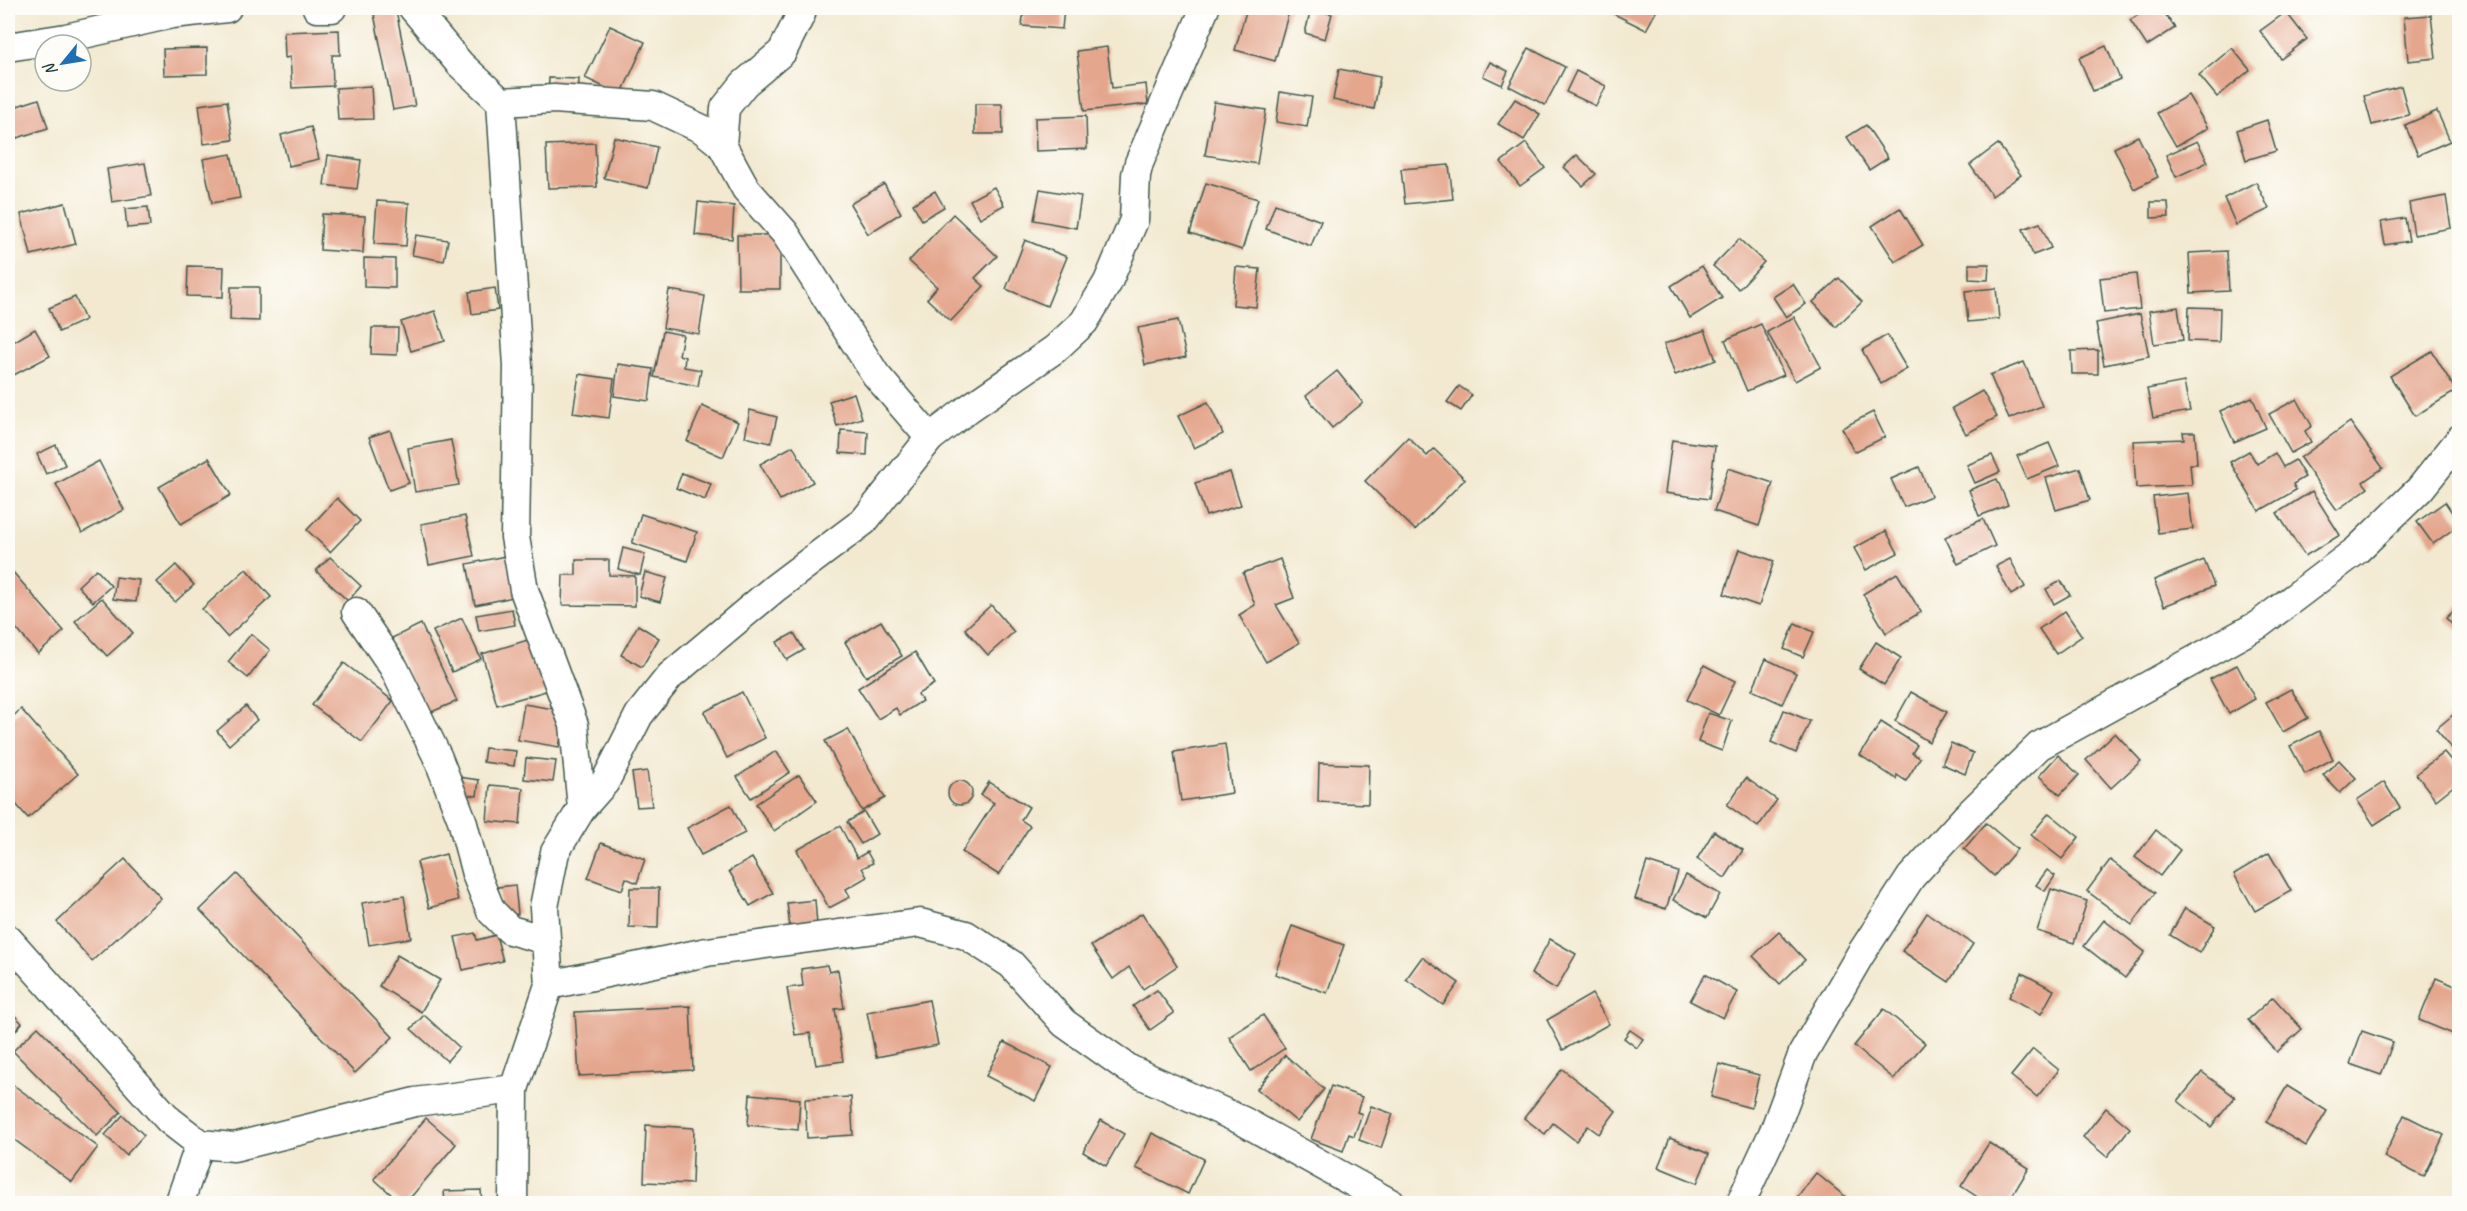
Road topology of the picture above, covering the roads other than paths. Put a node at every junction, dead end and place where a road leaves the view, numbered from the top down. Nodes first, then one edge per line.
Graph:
1 (227, 8) edge
2 (317, 8) edge
3 (332, 8) edge
4 (413, 8) edge
5 (802, 8) edge
6 (1205, 8) edge
7 (8, 47) edge
8 (501, 102) junction
9 (722, 145) junction
10 (930, 438) junction
11 (2460, 439) edge
12 (356, 612) dead end
13 (582, 808) junction
14 (8, 939) edge
15 (546, 940) junction
16 (549, 985) junction
17 (514, 1089) junction
18 (200, 1144) junction
19 (179, 1203) edge
20 (513, 1203) edge
21 (1392, 1203) edge
22 (1740, 1203) edge

1 - 7 street
2 - 3 street
4 - 8 street
5 - 9 street
6 - 10 street
8 - 9 street
8 - 13 street
9 - 10 street
10 - 13 street
11 - 22 street
12 - 15 street
13 - 15 street
14 - 18 street
15 - 16 street
16 - 17 street
16 - 21 street
17 - 18 street
17 - 20 street
18 - 19 street

